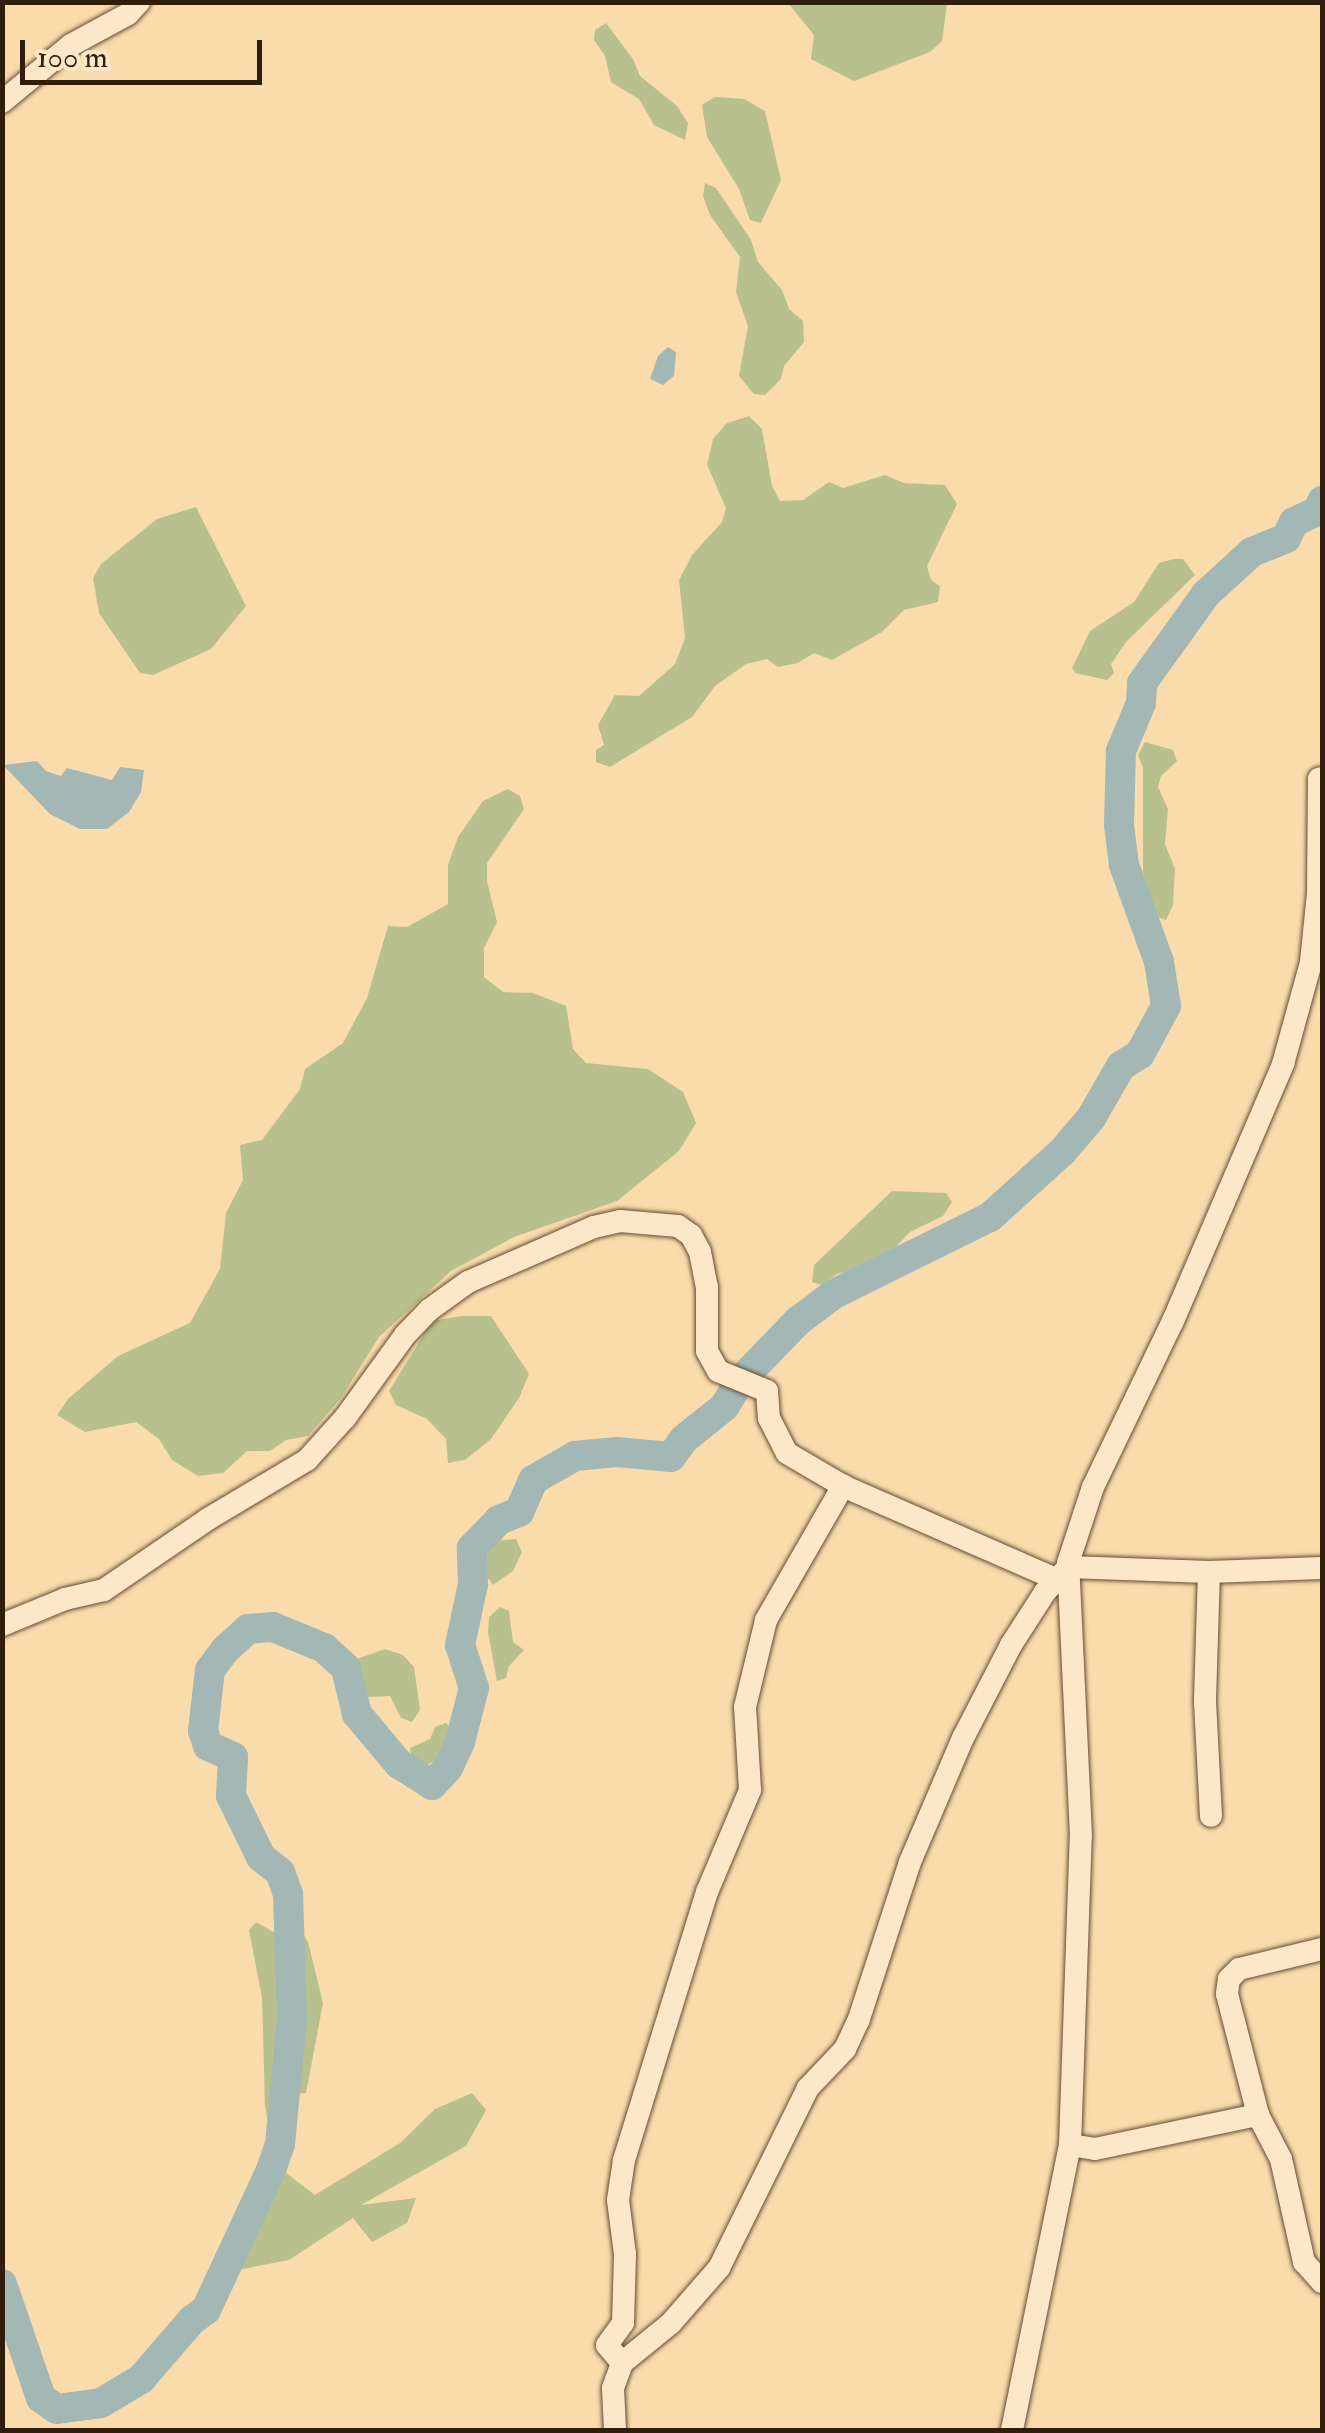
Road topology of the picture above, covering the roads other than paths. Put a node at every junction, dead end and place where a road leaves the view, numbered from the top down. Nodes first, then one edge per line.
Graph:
1 (139, 2) edge
2 (2, 102) edge
3 (1322, 778) edge
4 (843, 1486) junction
5 (1322, 1568) edge
6 (1209, 1572) junction
7 (1063, 1574) junction
8 (2, 1625) edge
9 (1211, 1816) dead end
10 (1322, 1949) edge
11 (1258, 2115) junction
12 (1070, 2144) junction
13 (1322, 2282) edge
14 (622, 2363) junction
15 (615, 2430) edge
16 (1012, 2430) edge

1 - 2 street
3 - 7 street
4 - 7 street
4 - 8 street
4 - 14 street
5 - 6 street
6 - 7 street
6 - 9 street
7 - 12 street
7 - 14 street
10 - 11 street
11 - 12 street
11 - 13 street
12 - 16 street
14 - 15 street

